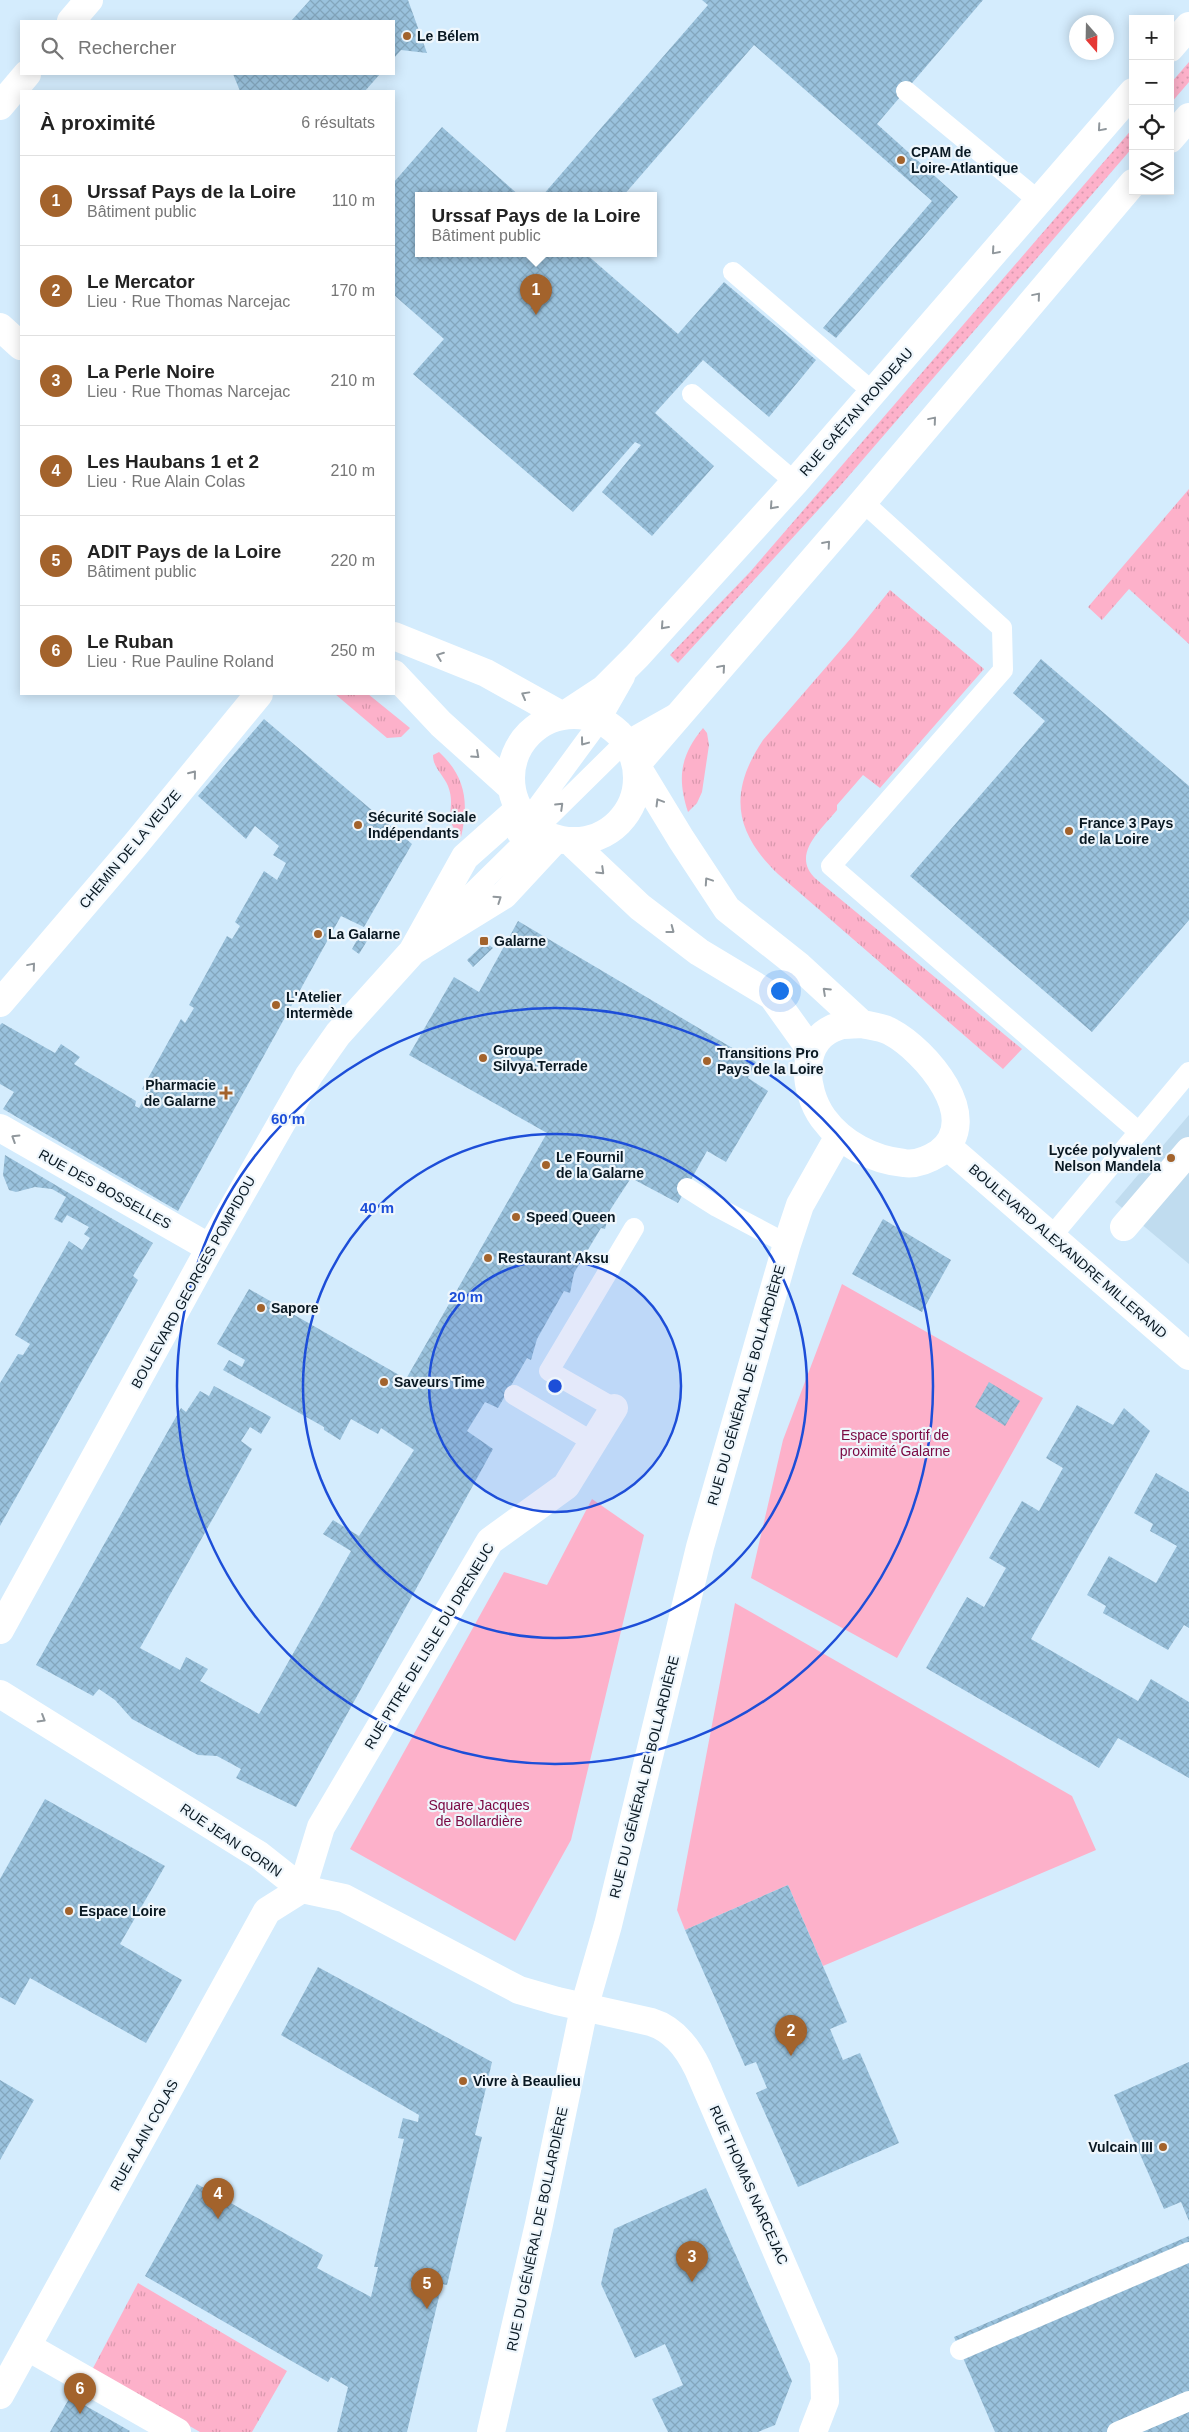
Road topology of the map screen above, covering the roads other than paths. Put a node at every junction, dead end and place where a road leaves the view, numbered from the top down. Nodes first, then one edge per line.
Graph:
1 (89, 0) edge
2 (72, 20) edge
3 (1189, 26) edge
4 (1174, 43) edge
5 (26, 75) edge
6 (906, 90) dead end
7 (1129, 97) edge
8 (0, 106) edge
9 (1189, 117) edge
10 (1174, 134) edge
11 (1129, 188) edge
12 (1038, 201) junction
13 (733, 272) dead end
14 (873, 392) junction
15 (692, 394) dead end
16 (795, 482) junction
17 (864, 502) junction
18 (395, 636) edge
19 (637, 656) junction
20 (395, 675) edge
21 (258, 695) edge
22 (563, 716) junction
23 (600, 721) junction
24 (631, 753) junction
25 (536, 821) junction
26 (412, 952) junction
27 (0, 1003) edge
28 (862, 1024) junction
29 (810, 1050) junction
30 (1189, 1072) edge
31 (0, 1128) edge
32 (1139, 1132) junction
33 (839, 1136) junction
34 (947, 1146) junction
35 (1189, 1152) edge
36 (687, 1188) dead end
37 (1124, 1227) dead end
38 (634, 1228) dead end
39 (1051, 1237) junction
40 (787, 1244) junction
41 (210, 1248) junction
42 (1189, 1356) edge
43 (514, 1395) dead end
44 (614, 1408) joint
45 (594, 1442) junction
46 (0, 1630) edge
47 (0, 1694) edge
48 (302, 1889) junction
49 (584, 2008) junction
50 (1189, 2252) edge
51 (28, 2346) junction
52 (960, 2350) dead end
53 (0, 2395) edge
54 (1189, 2401) edge
55 (497, 2430) edge
56 (177, 2432) edge
57 (813, 2432) edge
58 (1117, 2432) edge

1 - 2 street
3 - 4 street
5 - 8 street
6 - 12 lane
7 -> 12 street, RUE GAËTAN RONDEAU
9 - 10 street
17 -> 11 street
12 -> 14 street, RUE GAËTAN RONDEAU
13 - 14 lane
14 - 16 street, RUE GAËTAN RONDEAU
15 - 16 lane
16 -> 19 street, RUE GAËTAN RONDEAU
24 -> 17 street
17 - 32 lane
22 -> 18 street
19 - 22 street, RUE GAËTAN RONDEAU
19 - 23 lane
20 -> 25 street
27 -> 21 street, CHEMIN DE LA VEUZE
22 - 23 street
22 - 25 street
23 - 24 street
23 -> 25 lane
25 -> 24 lane
24 - 25 street
28 -> 24 street
25 - 26 lane
25 - 26 street, BOULEVARD GEORGES POMPIDOU
26 -> 25 street, BOULEVARD GEORGES POMPIDOU
25 -> 29 street
26 - 41 street, BOULEVARD GEORGES POMPIDOU
28 - 29 street
28 - 34 street
29 - 33 street
30 - 32 lane
41 -> 31 street, RUE DES BOSSELLES
32 - 39 lane
33 - 34 street
33 - 40 street, RUE DU GÉNÉRAL DE BOLLARDIÈRE
34 - 39 street, BOULEVARD ALEXANDRE MILLERAND
35 - 37 street
36 - 40 lane
38 - 44 lane
39 - 42 street, BOULEVARD ALEXANDRE MILLERAND
40 - 49 street, RUE DU GÉNÉRAL DE BOLLARDIÈRE
41 - 46 street, BOULEVARD GEORGES POMPIDOU
43 - 45 lane
44 - 45 street, RUE PITRE DE LISLE DU DRENEUC
45 - 48 street, RUE PITRE DE LISLE DU DRENEUC
47 -> 48 street, RUE JEAN GORIN
48 - 49 street, RUE JEAN GORIN
48 - 51 street, RUE ALAIN COLAS
49 - 55 street, RUE DU GÉNÉRAL DE BOLLARDIÈRE
49 - 57 street, RUE THOMAS NARCEJAC
50 - 52 lane
51 - 53 street, RUE ALAIN COLAS
51 - 56 street
54 - 58 lane

